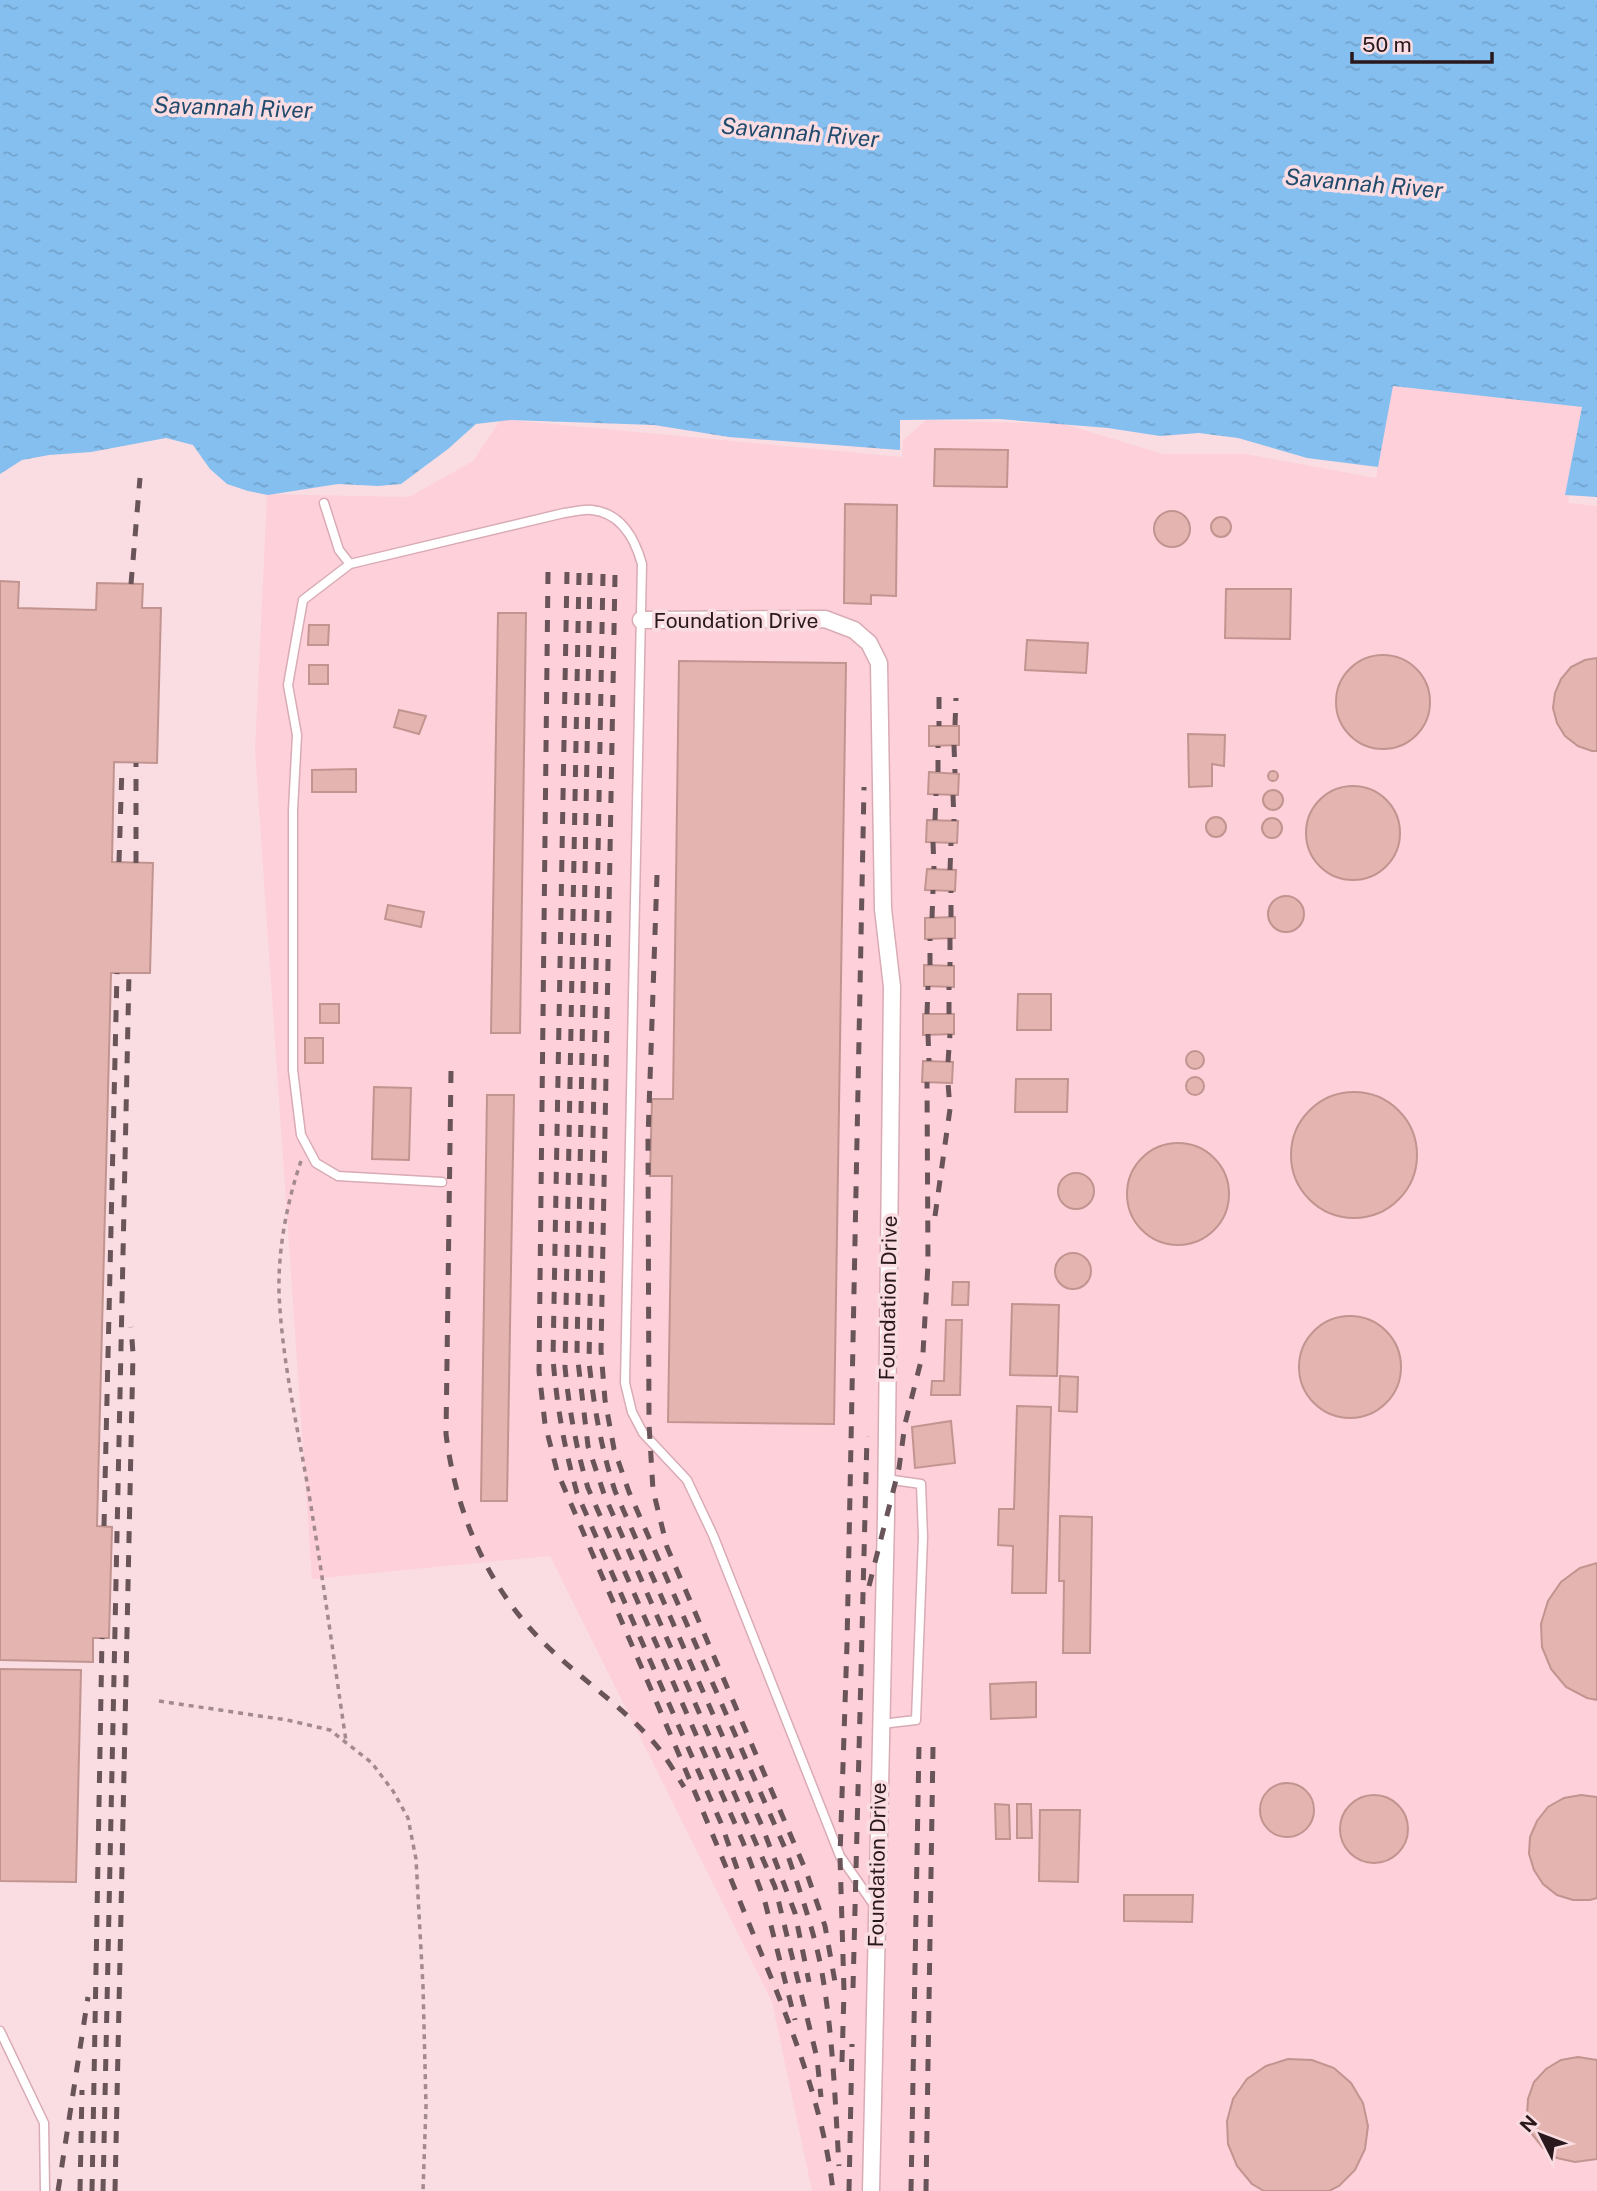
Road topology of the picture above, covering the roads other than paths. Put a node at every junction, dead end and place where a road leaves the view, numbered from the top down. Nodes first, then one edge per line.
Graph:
1 (324, 503) dead end
2 (350, 564) junction
3 (641, 620) junction
4 (442, 1182) dead end
5 (886, 1479) junction
6 (881, 1724) junction
7 (876, 1908) junction
8 (0, 2031) edge
9 (46, 2191) edge
10 (871, 2191) edge

1 - 2 lane
2 - 3 lane
2 - 4 lane
3 - 5 street, Foundation Drive
3 - 7 lane
5 - 6 street, Foundation Drive
5 - 6 lane
6 - 7 street, Foundation Drive
7 - 10 street, Foundation Drive
8 - 9 lane

